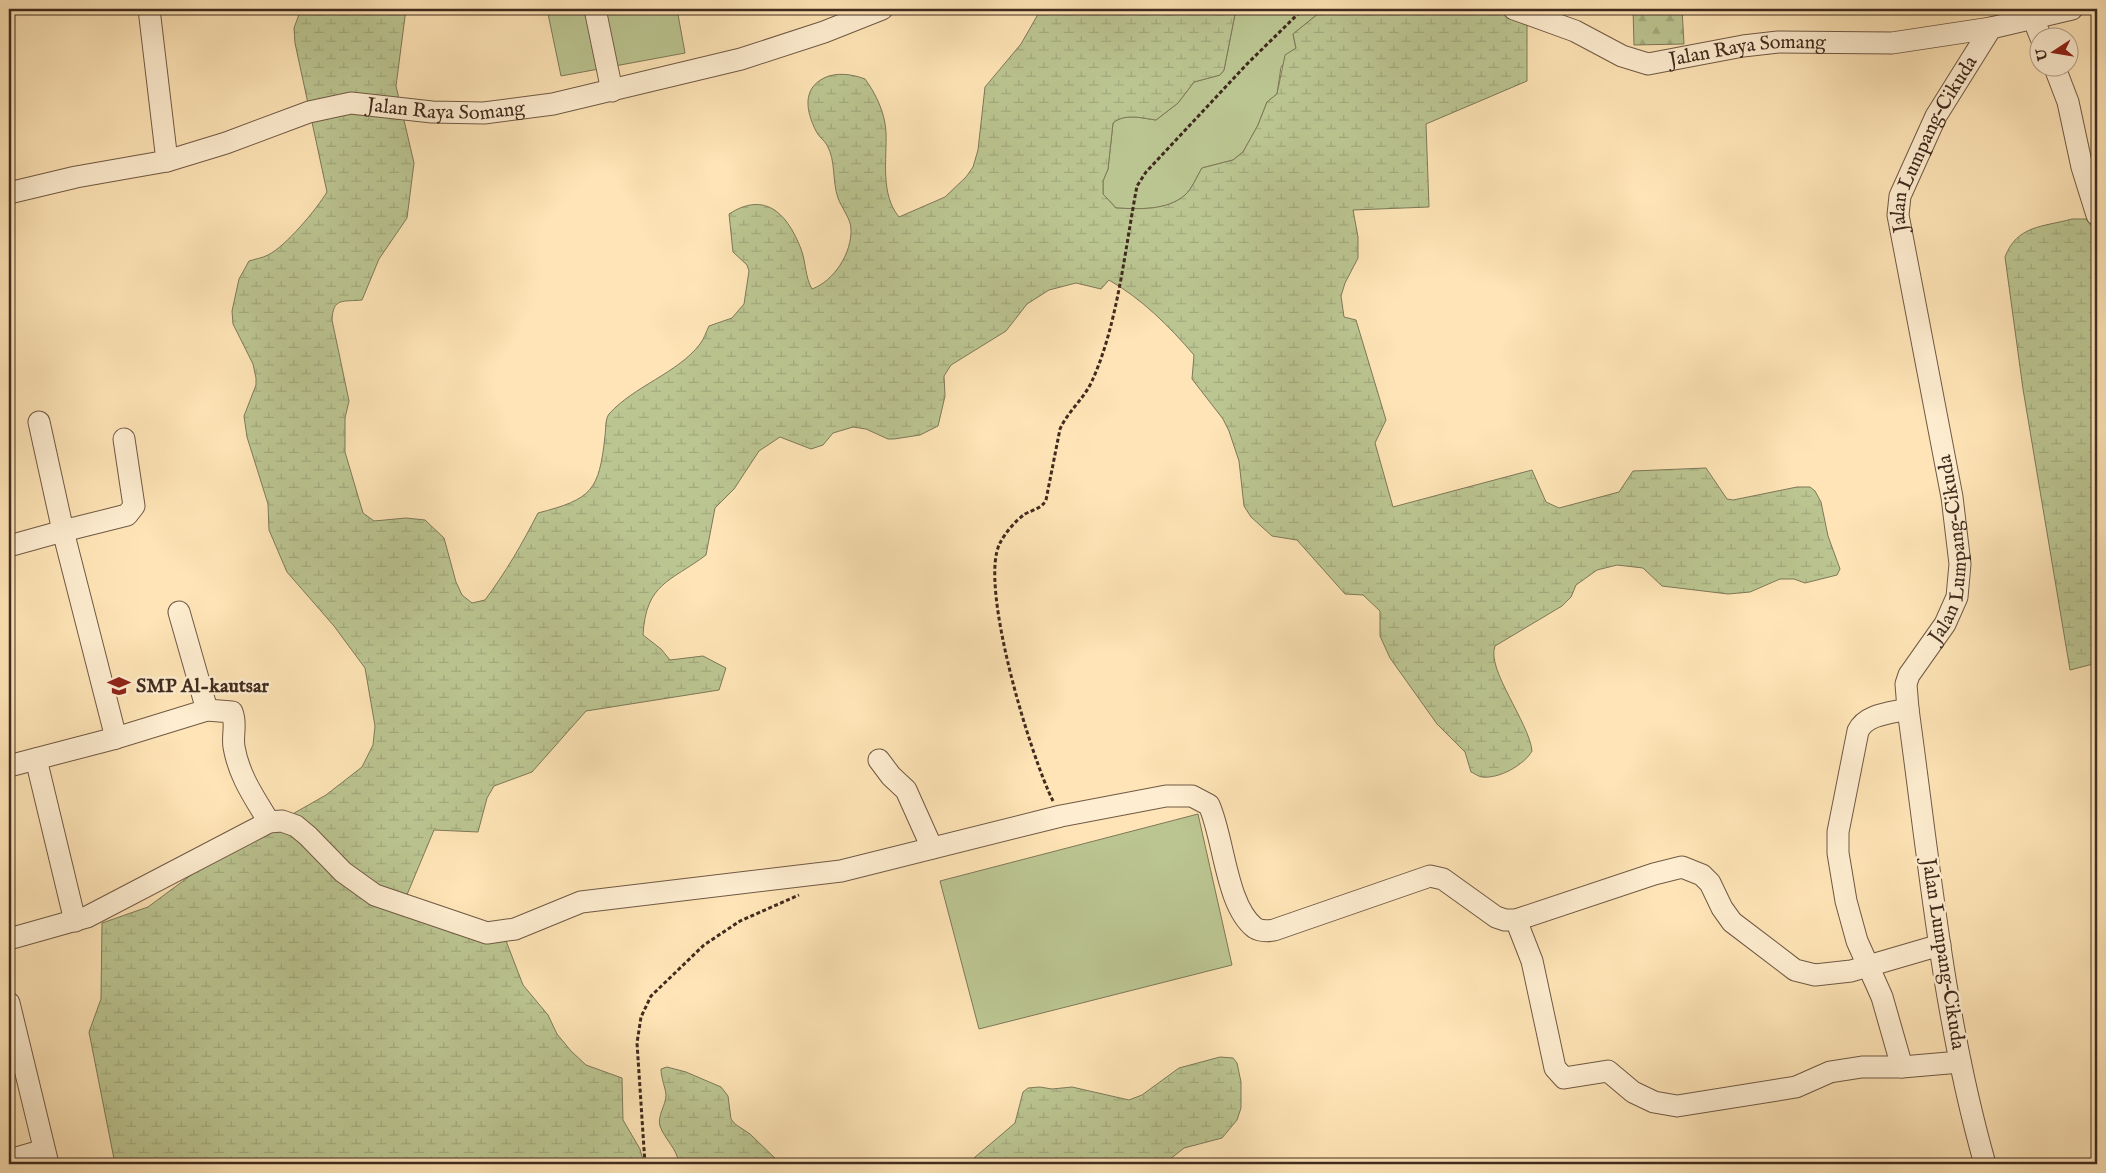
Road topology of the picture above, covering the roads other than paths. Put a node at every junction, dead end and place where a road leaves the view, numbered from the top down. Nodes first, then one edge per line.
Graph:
1 (148, 9) edge
2 (595, 9) edge
3 (882, 9) edge
4 (1514, 9) edge
5 (2072, 9) edge
6 (2033, 18) junction
7 (1991, 28) junction
8 (2037, 28) edge
9 (2058, 78) edge
10 (612, 90) junction
11 (167, 161) junction
12 (9, 193) edge
13 (2097, 215) edge
14 (39, 422) dead end
15 (124, 439) dead end
16 (63, 531) junction
17 (9, 546) edge
18 (179, 612) dead end
19 (1908, 709) junction
20 (207, 710) junction
21 (116, 738) junction
22 (36, 759) junction
23 (879, 760) dead end
24 (9, 766) edge
25 (269, 822) junction
26 (932, 848) junction
27 (1516, 920) junction
28 (75, 921) junction
29 (9, 940) edge
30 (1940, 945) junction
31 (1868, 964) junction
32 (9, 1003) edge
33 (1960, 1062) junction
34 (1902, 1067) junction
35 (46, 1157) edge
36 (9, 1160) edge
37 (1986, 1164) edge

1 - 11 street
2 - 10 street
3 - 10 street, Jalan Raya Somang
4 - 7 street, Jalan Raya Somang
5 - 6 street
6 - 7 street
6 - 8 street
7 - 19 street, Jalan Lumpang–Cikuda
9 - 13 street
10 - 11 street, Jalan Raya Somang
11 - 12 street, Jalan Raya Somang
14 - 16 street
15 - 16 street
16 - 17 street
16 - 21 street
18 - 20 street
19 - 30 street, Jalan Lumpang–Cikuda
19 - 31 street
20 - 21 street
20 - 25 street
21 - 22 street
22 - 24 street
22 - 28 street
23 - 26 street
25 - 26 street
25 - 28 street
26 - 27 street
27 - 31 street
27 - 34 street
28 - 29 street
30 - 31 street
30 - 33 street, Jalan Lumpang–Cikuda
31 - 34 street
32 - 35 street
33 - 34 street
33 - 37 street, Jalan Lumpang–Cikuda
35 - 36 street

